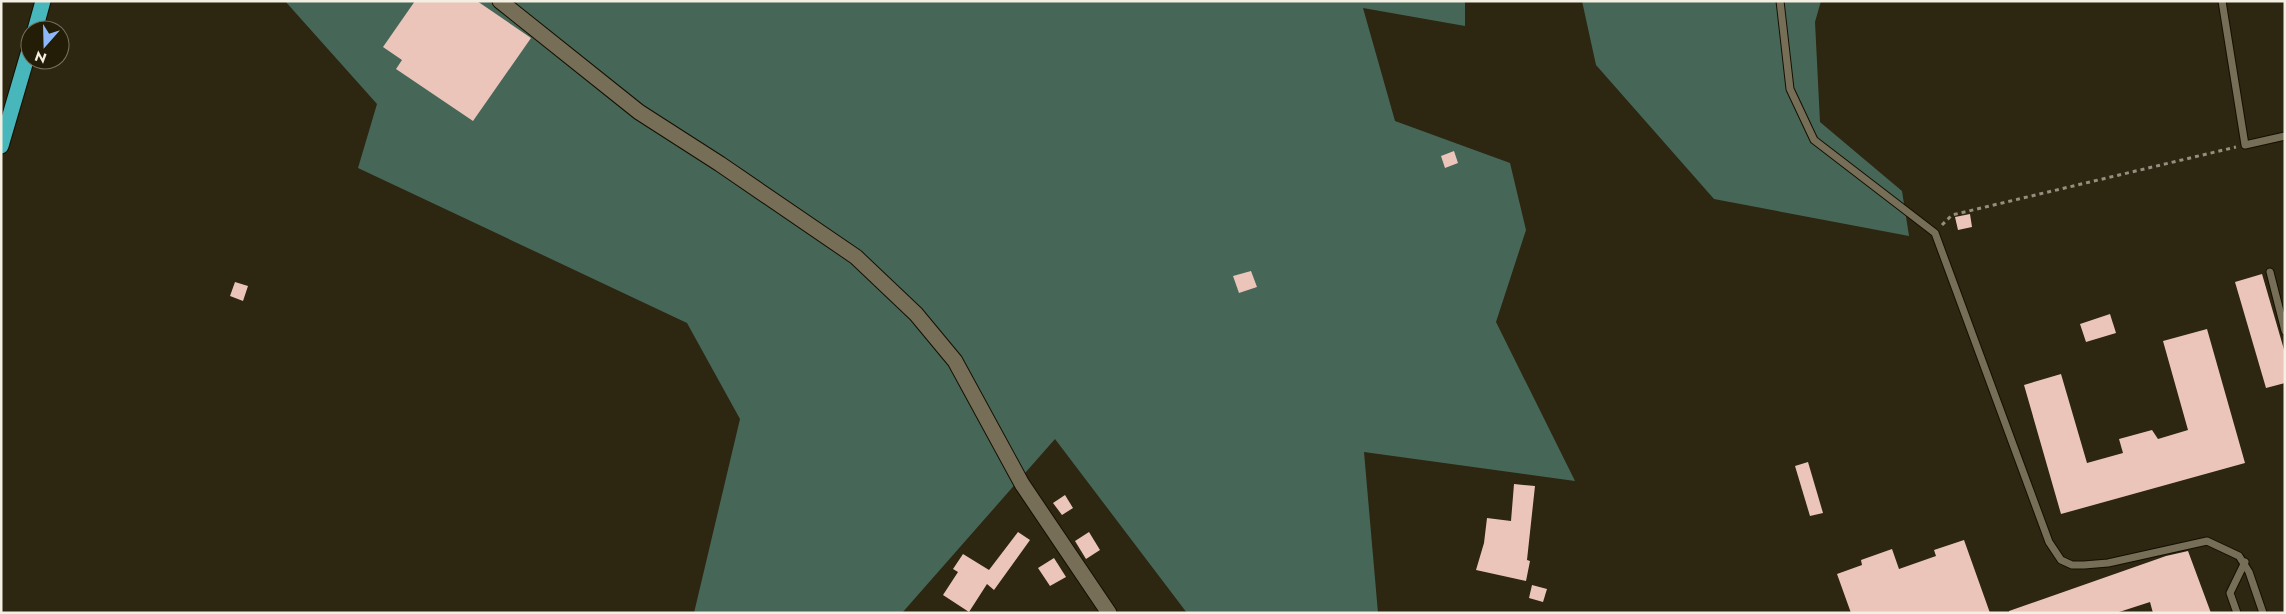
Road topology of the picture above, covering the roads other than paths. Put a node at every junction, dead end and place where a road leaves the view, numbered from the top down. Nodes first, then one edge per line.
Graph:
1 (43, 1) edge
2 (500, 1) edge
3 (1780, 1) edge
4 (2222, 1) edge
5 (38, 20) edge
6 (23, 70) edge
7 (2285, 136) edge
8 (1, 146) edge
9 (2270, 272) dead end
10 (2283, 321) edge
11 (2285, 331) edge
12 (2244, 562) junction
13 (1109, 613) edge
14 (2237, 613) edge
15 (2263, 613) edge

1 - 5 highway
2 - 13 street
3 - 12 lane
4 - 7 lane
6 - 8 highway
9 - 10 lane
10 - 11 lane
12 - 14 lane
12 - 15 lane

